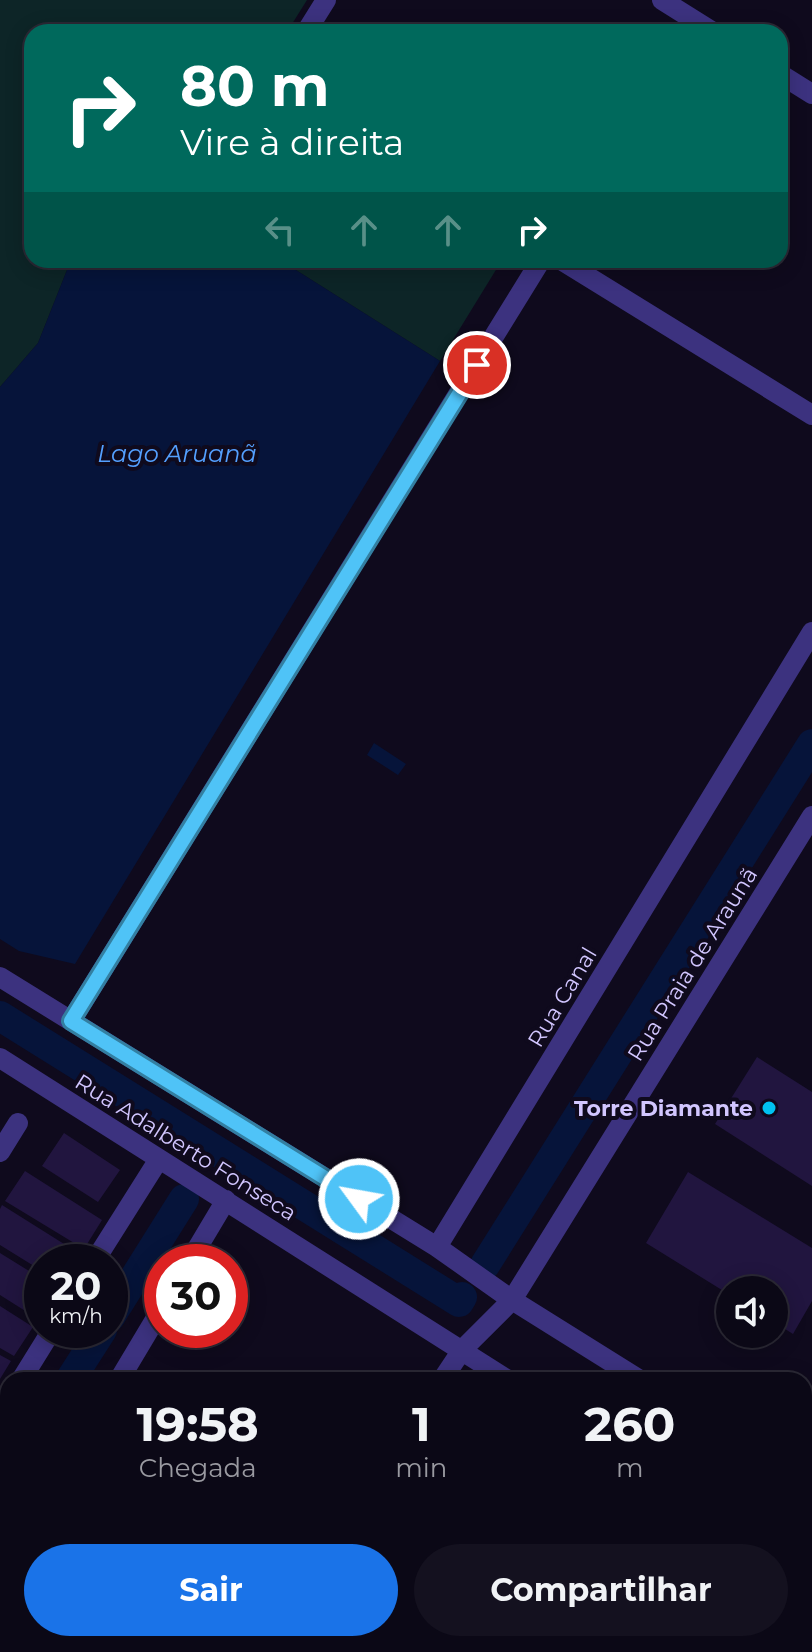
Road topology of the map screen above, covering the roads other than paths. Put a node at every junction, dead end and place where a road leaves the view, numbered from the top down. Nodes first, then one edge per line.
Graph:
1 (326, 0) edge
2 (662, 0) edge
3 (311, 24) edge
4 (700, 24) edge
5 (788, 79) edge
6 (812, 94) edge
7 (536, 268) edge
8 (574, 268) edge
9 (812, 415) edge
10 (812, 632) edge
11 (812, 816) edge
12 (0, 977) edge
13 (71, 1021) junction
14 (0, 1058) edge
15 (18, 1123) dead end
16 (0, 1152) edge
17 (159, 1159) junction
18 (226, 1200) junction
19 (105, 1244) edge
20 (200, 1244) edge
21 (437, 1247) junction
22 (512, 1300) junction
23 (144, 1338) edge
24 (41, 1348) edge
25 (462, 1350) junction
26 (26, 1372) edge
27 (124, 1372) edge
28 (447, 1372) edge
29 (496, 1372) edge
30 (627, 1372) edge

1 - 3 street
2 - 4 street
5 - 6 street
7 - 13 street
8 - 9 street
10 - 21 street, Rua Canal
11 - 22 street, Rua Praia de Araunã
12 - 13 street
13 - 21 street
14 - 17 street, Rua Adalberto Fonseca
15 - 16 street
17 - 18 street, Rua Adalberto Fonseca
17 - 19 street
18 - 20 street
18 - 25 street, Rua Adalberto Fonseca
21 - 22 street
22 - 25 street
22 - 30 street
23 - 27 street
24 - 26 street
25 - 28 street
25 - 29 street, Rua Adalberto Fonseca

